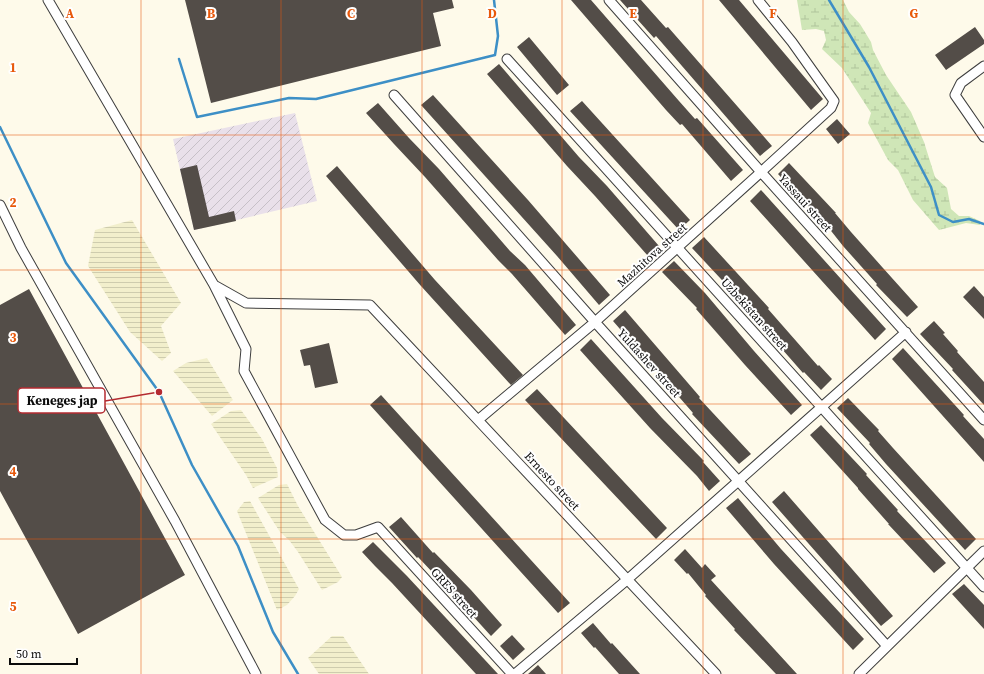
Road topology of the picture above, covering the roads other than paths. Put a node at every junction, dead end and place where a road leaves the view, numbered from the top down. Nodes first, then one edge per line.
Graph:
1 (48, 0) edge
2 (609, 0) edge
3 (758, 0) edge
4 (506, 58) dead end
5 (984, 66) edge
6 (394, 95) dead end
7 (984, 137) edge
8 (761, 172) junction
9 (0, 205) edge
10 (678, 248) junction
11 (214, 285) junction
12 (595, 322) junction
13 (906, 332) junction
14 (823, 407) junction
15 (478, 420) junction
16 (984, 420) edge
17 (739, 481) junction
18 (984, 551) edge
19 (967, 567) junction
20 (628, 580) junction
21 (984, 587) edge
22 (887, 646) junction
23 (256, 674) edge
24 (512, 674) edge
25 (515, 674) edge
26 (716, 674) edge
27 (859, 674) edge

1 - 11 street
2 - 8 street, Yassaui street
3 - 8 street, Mazhitova street
4 - 10 street, Uzbekistan street
5 - 7 street
6 - 12 street, Yuldashev street
8 - 10 street, Mazhitova street
8 - 13 street, Yassaui street
9 - 23 street
10 - 12 street, Mazhitova street
10 - 14 street, Uzbekistan street
11 - 15 street, Ernesto street
11 - 24 street, GRES street
12 - 15 street, Mazhitova street
12 - 17 street, Yuldashev street
13 - 14 street
13 - 16 street, Yassaui street
14 - 17 street
14 - 19 street, Uzbekistan street
15 - 20 street, Ernesto street
17 - 20 street
17 - 22 street, Yuldashev street
18 - 19 street
19 - 21 street, Uzbekistan street
19 - 22 street
20 - 25 street
20 - 26 street, Ernesto street
22 - 27 street

